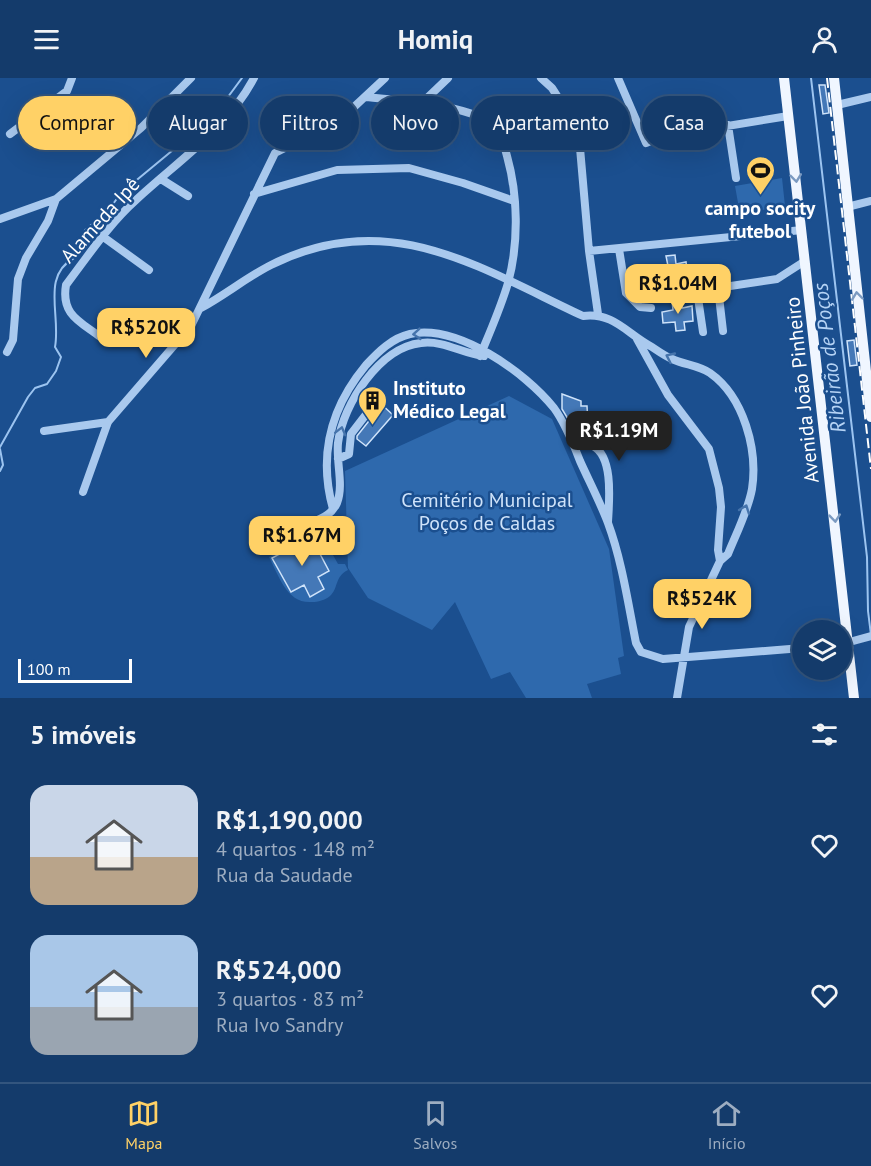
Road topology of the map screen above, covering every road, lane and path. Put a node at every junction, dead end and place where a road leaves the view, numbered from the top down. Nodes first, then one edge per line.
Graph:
1 (72, 78) edge
2 (191, 78) edge
3 (254, 78) edge
4 (385, 78) edge
5 (448, 78) edge
6 (541, 78) edge
7 (618, 78) edge
8 (784, 78) edge
9 (834, 78) edge
10 (429, 96) edge
11 (871, 97) edge
12 (366, 98) junction
13 (371, 98) edge
14 (837, 105) junction
15 (459, 112) edge
16 (788, 116) junction
17 (728, 125) junction
18 (10, 134) dead end
19 (161, 178) junction
20 (736, 178) dead end
21 (254, 194) junction
22 (188, 196) dead end
23 (56, 199) junction
24 (514, 201) junction
25 (871, 201) edge
26 (847, 207) junction
27 (0, 219) edge
28 (802, 230) junction
29 (102, 237) junction
30 (619, 249) junction
31 (589, 251) junction
32 (805, 261) junction
33 (149, 270) dead end
34 (508, 282) junction
35 (718, 288) junction
36 (201, 308) junction
37 (651, 308) dead end
38 (598, 314) junction
39 (723, 331) dead end
40 (703, 332) dead end
41 (99, 336) dead end
42 (637, 339) junction
43 (7, 352) dead end
44 (482, 352) junction
45 (869, 382) edge
46 (870, 400) edge
47 (371, 408) dead end
48 (871, 417) edge
49 (108, 422) junction
50 (44, 431) dead end
51 (571, 439) junction
52 (338, 459) junction
53 (83, 492) dead end
54 (334, 495) junction
55 (313, 522) dead end
56 (608, 524) junction
57 (720, 561) junction
58 (842, 620) edge
59 (871, 636) edge
60 (852, 641) edge
61 (792, 649) edge
62 (682, 658) junction
63 (852, 680) edge
64 (677, 698) edge
65 (855, 698) edge

1 - 18 street
2 - 23 street
3 - 19 street, Alameda Ipê
4 - 12 street
5 - 10 street
6 - 31 street
7 - 17 street
8 - 16 main road, Avenida João Pinheiro
9 - 14 main road
11 - 14 street
12 - 13 street
12 - 21 street
14 - 26 main road
15 - 24 street
16 - 17 street
16 -> 28 main road, Avenida João Pinheiro
17 - 20 street
19 - 22 street
19 - 29 street, Alameda Ipê
21 - 24 street
21 - 36 street
23 - 27 street
23 - 43 street
24 - 34 street
25 - 26 street
45 -> 26 main road
28 - 30 street
28 - 32 main road, Avenida João Pinheiro
29 - 33 street
29 - 41 street, Alameda Ipê
30 - 31 street
30 - 37 street
31 - 38 street
32 - 35 street
32 -> 58 main road, Avenida João Pinheiro
34 - 36 street
34 - 38 street
34 - 44 street
35 - 39 street
35 - 40 street
36 - 49 street
38 - 42 street
42 - 57 street
57 -> 42 street
44 - 51 street
52 -> 44 street
44 -> 54 street
45 - 46 main road
46 - 48 main road
47 - 52 street
49 - 50 street
49 - 53 street
51 - 56 street
51 - 56 street
52 - 54 street
54 - 55 street
56 - 62 street
57 - 62 street
59 - 60 street
61 - 62 street
62 - 64 street
63 - 65 main road, Avenida João Pinheiro

